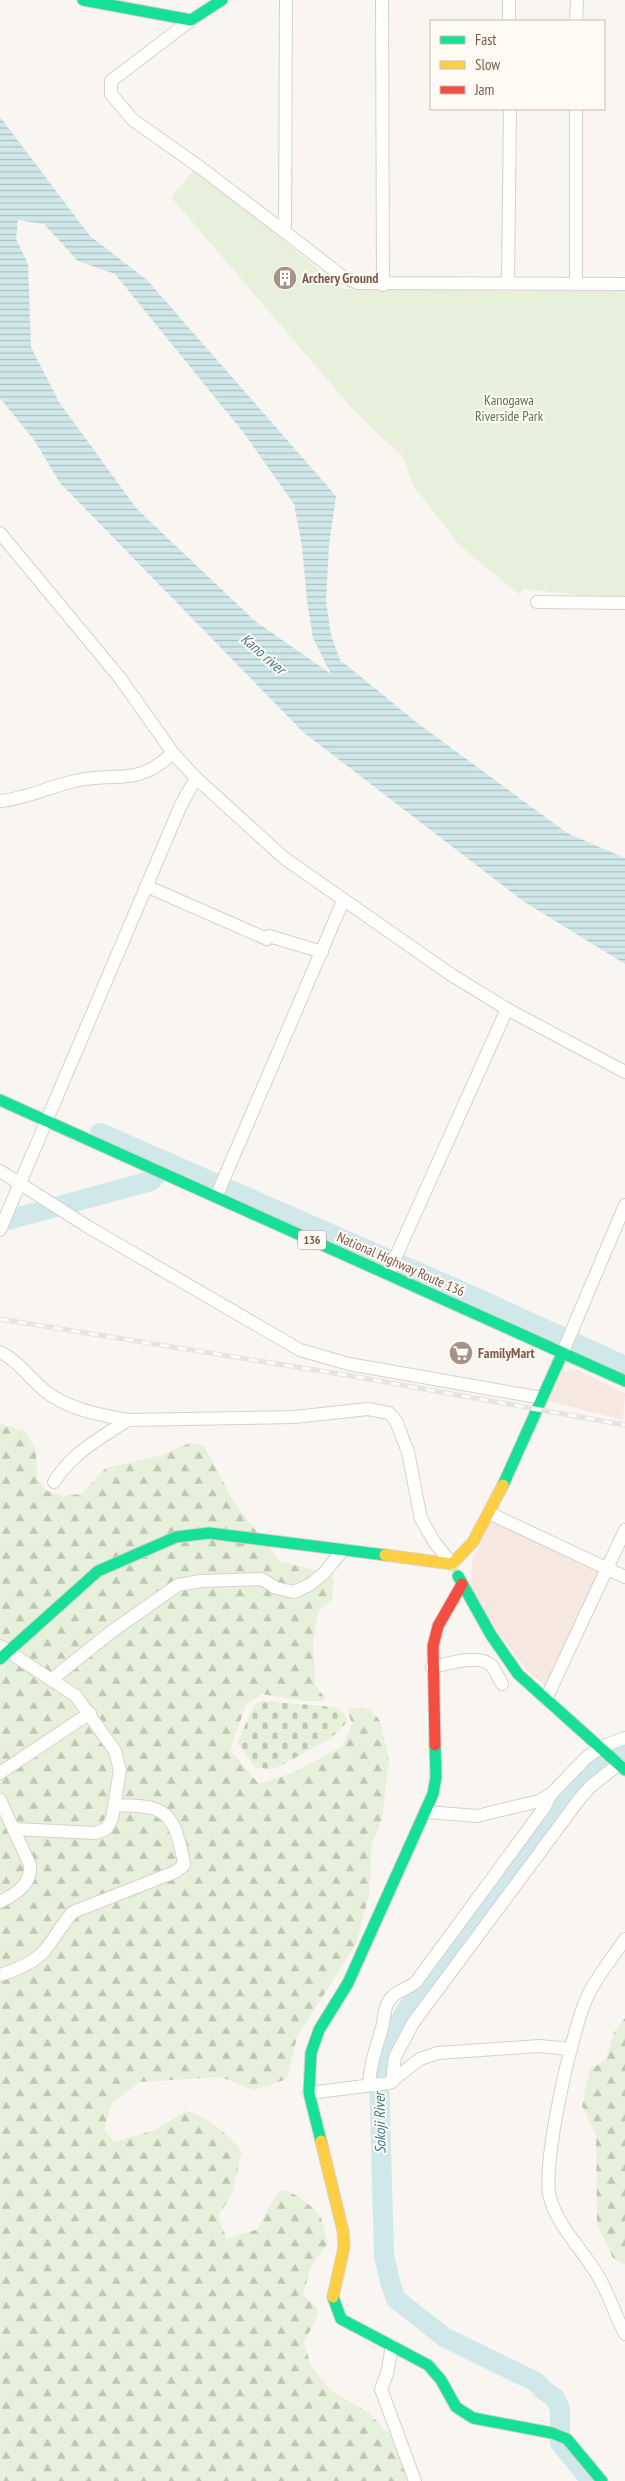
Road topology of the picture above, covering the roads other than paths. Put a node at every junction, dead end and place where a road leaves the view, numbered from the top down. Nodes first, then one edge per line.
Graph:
1 (83, 0) edge
2 (222, 0) edge
3 (286, 0) edge
4 (382, 0) edge
5 (509, 0) edge
6 (576, 0) edge
7 (125, 4) edge
8 (191, 20) junction
9 (509, 20) edge
10 (576, 20) edge
11 (510, 110) edge
12 (576, 110) edge
13 (285, 232) junction
14 (508, 283) junction
15 (576, 284) junction
16 (625, 284) edge
17 (383, 285) junction
18 (0, 533) edge
19 (537, 602) dead end
20 (625, 603) edge
21 (172, 753) junction
22 (196, 778) junction
23 (0, 801) edge
24 (146, 886) junction
25 (343, 902) junction
26 (322, 952) junction
27 (507, 1009) junction
28 (625, 1072) edge
29 (0, 1100) edge
30 (47, 1120) junction
31 (0, 1170) edge
32 (20, 1183) junction
33 (216, 1197) junction
34 (625, 1205) edge
35 (3, 1215) edge
36 (0, 1230) edge
37 (388, 1274) junction
38 (566, 1344) junction
39 (0, 1352) edge
40 (625, 1381) edge
41 (542, 1398) junction
42 (128, 1420) junction
43 (54, 1482) dead end
44 (489, 1513) junction
45 (625, 1530) edge
46 (343, 1550) junction
47 (452, 1564) junction
48 (607, 1568) junction
49 (625, 1577) edge
50 (462, 1584) junction
51 (2, 1652) edge
52 (432, 1667) junction
53 (51, 1680) junction
54 (502, 1684) dead end
55 (546, 1699) junction
56 (90, 1713) junction
57 (625, 1738) edge
58 (602, 1749) junction
59 (620, 1766) edge
60 (0, 1773) edge
61 (551, 1794) junction
62 (0, 1801) edge
63 (115, 1805) junction
64 (427, 1812) junction
65 (16, 1829) junction
66 (0, 1902) edge
67 (625, 1939) edge
68 (0, 1975) edge
69 (571, 2049) junction
70 (390, 2082) junction
71 (370, 2085) junction
72 (309, 2093) junction
73 (625, 2334) edge
74 (392, 2346) junction
75 (415, 2481) edge
76 (602, 2481) edge

1 - 7 main road
2 - 8 main road
3 - 13 street
4 - 17 street
5 - 9 street
6 - 10 street
7 - 8 main road
8 - 13 street
11 - 14 street
12 - 15 street
13 - 17 street
14 - 15 street
14 - 17 street
15 - 16 street
18 - 21 street
19 - 20 street
21 - 22 street
21 - 23 street
22 - 24 street
22 - 25 street
24 - 26 street
24 - 30 street
25 - 26 street
25 - 27 street
26 - 33 street
27 - 28 street
27 - 37 street
29 - 30 main road, National Highway Route 136 / 136
30 - 32 street
30 - 33 main road, National Highway Route 136 / 136
31 - 32 street
32 - 35 street
32 - 41 street
33 - 37 main road, National Highway Route 136 / 136
34 - 38 street
35 - 36 street
37 - 38 main road, National Highway Route 136 / 136
38 - 40 main road, National Highway Route 136 / 136
38 - 41 main road
39 - 42 street
41 - 44 main road
42 - 43 street
42 - 47 street
44 - 47 main road
44 - 48 street
45 - 48 street
46 - 47 main road
46 - 51 main road
46 - 53 street
47 - 50 main road
48 - 49 street
48 - 55 street
50 - 52 main road
50 - 55 main road
51 - 53 street
52 - 54 street
52 - 64 main road
53 - 56 street
55 - 58 main road
56 - 60 street
56 - 63 street
57 - 58 street
58 - 59 main road
58 - 61 street
59 - 70 street
61 - 64 street
61 - 71 street
62 - 65 street
63 - 65 street
63 - 68 street
64 - 72 main road
65 - 66 street
67 - 69 street
69 - 70 street
69 - 73 street
70 - 71 street
71 - 72 street
72 - 74 main road
74 - 75 street
74 - 76 main road

